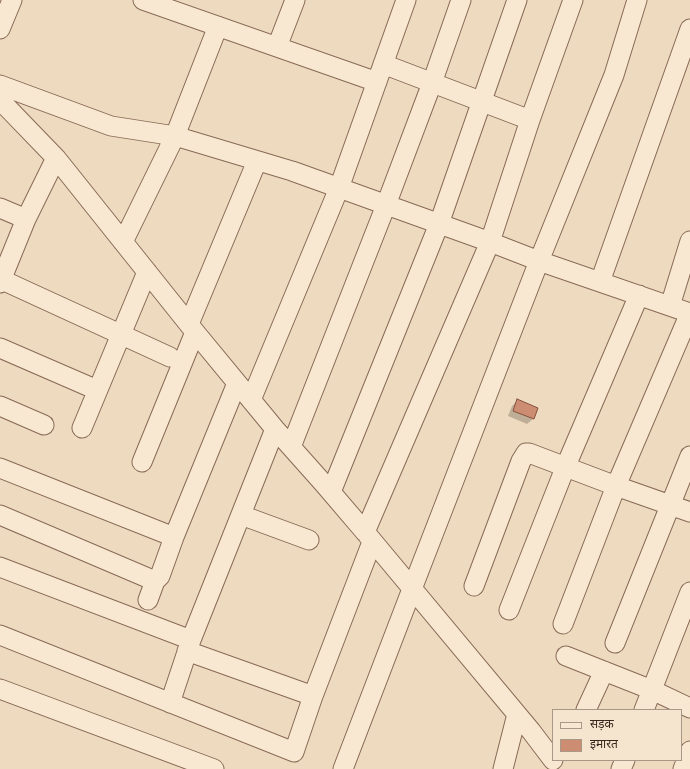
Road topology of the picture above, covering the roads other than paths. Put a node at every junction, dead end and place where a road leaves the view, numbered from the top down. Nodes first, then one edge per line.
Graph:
1 (12, 0) edge
2 (143, 0) edge
3 (295, 0) edge
4 (406, 0) edge
5 (460, 0) edge
6 (517, 0) edge
7 (573, 0) edge
8 (637, 0) edge
9 (218, 26) junction
10 (0, 28) edge
11 (690, 29) edge
12 (277, 47) junction
13 (383, 64) junction
14 (377, 82) junction
15 (432, 83) junction
16 (0, 85) edge
17 (0, 100) edge
18 (482, 101) junction
19 (530, 120) junction
20 (175, 136) junction
21 (56, 158) junction
22 (257, 161) junction
23 (339, 188) junction
24 (386, 205) junction
25 (0, 208) edge
26 (26, 219) junction
27 (439, 224) junction
28 (690, 241) edge
29 (123, 242) junction
30 (490, 242) junction
31 (540, 261) junction
32 (147, 272) junction
33 (0, 281) edge
34 (600, 282) junction
35 (639, 295) junction
36 (670, 306) junction
37 (192, 328) junction
38 (121, 335) junction
39 (0, 348) edge
40 (170, 357) dead end
41 (237, 383) junction
42 (98, 390) junction
43 (251, 400) junction
44 (0, 406) edge
45 (44, 425) dead end
46 (82, 428) dead end
47 (275, 429) junction
48 (291, 447) junction
49 (690, 456) edge
50 (142, 462) dead end
51 (0, 468) edge
52 (565, 468) junction
53 (616, 486) junction
54 (331, 492) junction
55 (671, 505) junction
56 (690, 512) edge
57 (0, 515) edge
58 (241, 515) junction
59 (174, 537) junction
60 (368, 537) junction
61 (309, 540) dead end
62 (0, 567) edge
63 (155, 581) junction
64 (474, 586) dead end
65 (412, 589) junction
66 (690, 592) edge
67 (148, 600) dead end
68 (509, 610) dead end
69 (563, 624) dead end
70 (0, 635) edge
71 (615, 643) dead end
72 (189, 645) junction
73 (566, 656) dead end
74 (604, 670) junction
75 (0, 689) edge
76 (652, 690) junction
77 (313, 696) junction
78 (170, 703) junction
79 (690, 708) edge
80 (586, 709) edge
81 (644, 709) edge
82 (517, 714) junction
83 (690, 751) edge
84 (552, 759) edge
85 (554, 761) edge
86 (214, 769) edge
87 (343, 769) edge
88 (503, 769) edge
89 (560, 769) edge
90 (683, 769) edge

1 - 10 street
2 - 9 street
3 - 12 street
4 - 13 street
5 - 15 street
6 - 18 street
7 - 19 street
8 - 31 street
9 - 12 street
9 - 20 street
11 - 34 street
12 - 14 street
13 - 14 street
13 - 15 street
14 - 23 street
15 - 18 street
15 - 24 street
16 - 20 street
17 - 21 street
18 - 19 street
18 - 27 street
19 - 30 street
20 - 22 street
20 - 29 street
21 - 26 street
21 - 29 street
22 - 23 street
22 - 37 street
23 - 24 street
23 - 43 street
24 - 27 street
24 - 48 street
25 - 26 street
26 - 33 street
27 - 30 street
27 - 54 street
28 - 36 street
29 - 32 street
30 - 31 street
30 - 60 street
31 - 34 street
31 - 65 street
32 - 37 street
32 - 38 street
33 - 38 street
34 - 35 street
35 - 36 street
35 - 52 street
36 - 53 street
37 - 41 street
37 - 50 street
38 - 40 street
38 - 42 street
39 - 42 street
41 - 43 street
41 - 59 street
42 - 46 street
43 - 47 street
44 - 45 street
47 - 48 street
47 - 58 street
48 - 54 street
49 - 55 street
51 - 59 street
52 - 53 street
52 - 64 street
52 - 68 street
53 - 55 street
53 - 69 street
54 - 60 street
55 - 56 street
55 - 71 street
57 - 63 street
58 - 61 street
58 - 72 street
59 - 63 street
60 - 65 street
60 - 77 street
62 - 72 street
63 - 67 street
65 - 82 street
65 - 87 street
66 - 76 street
70 - 78 street
72 - 77 street
72 - 78 street
73 - 74 street
74 - 76 street
74 - 80 street
75 - 86 street
76 - 79 street
76 - 81 street
77 - 78 street
82 - 84 street
82 - 88 street
83 - 90 street
85 - 89 street

